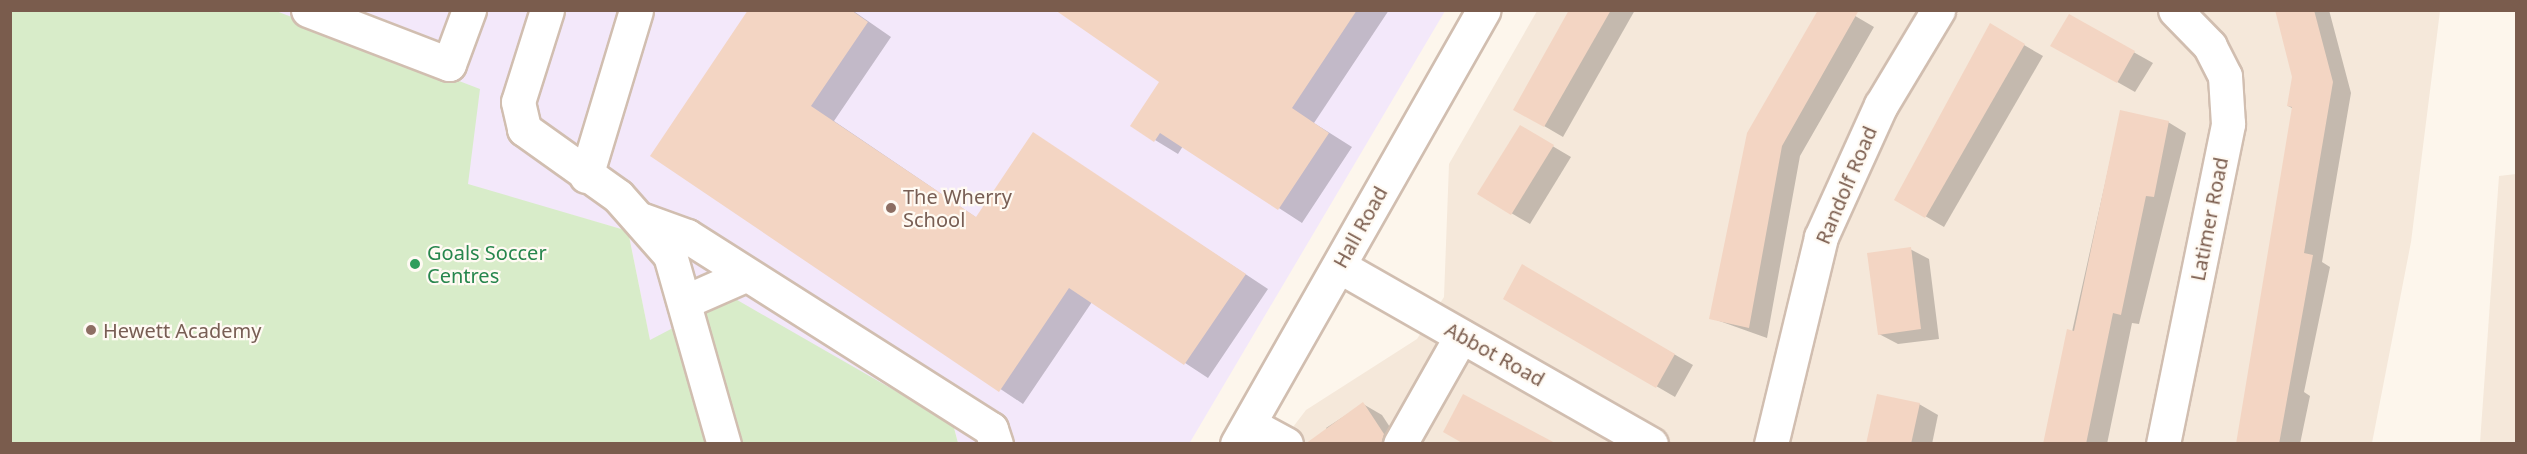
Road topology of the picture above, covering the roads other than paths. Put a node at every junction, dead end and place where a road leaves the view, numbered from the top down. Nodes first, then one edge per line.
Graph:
1 (308, 10) edge
2 (469, 10) edge
3 (547, 10) edge
4 (636, 10) edge
5 (1484, 10) edge
6 (1938, 10) edge
7 (2175, 10) edge
8 (586, 176) junction
9 (642, 219) junction
10 (1339, 266) junction
11 (743, 276) junction
12 (684, 302) junction
13 (1461, 336) junction
14 (1243, 434) edge
15 (724, 444) edge
16 (996, 444) edge
17 (1286, 444) edge
18 (1400, 444) edge
19 (1650, 444) edge
20 (1771, 444) edge
21 (2163, 444) edge

1 - 2 street
3 - 8 street
4 - 8 street
5 - 10 street, Hall Road
6 - 20 street, Randolf Road
7 - 21 street, Latimer Road
8 - 9 street
9 - 11 street
9 - 12 street
10 - 13 street, Abbot Road
10 - 14 street, Hall Road
11 - 12 street
11 - 16 street
12 - 15 street
13 - 18 street
13 - 19 street, Abbot Road
14 - 17 street

